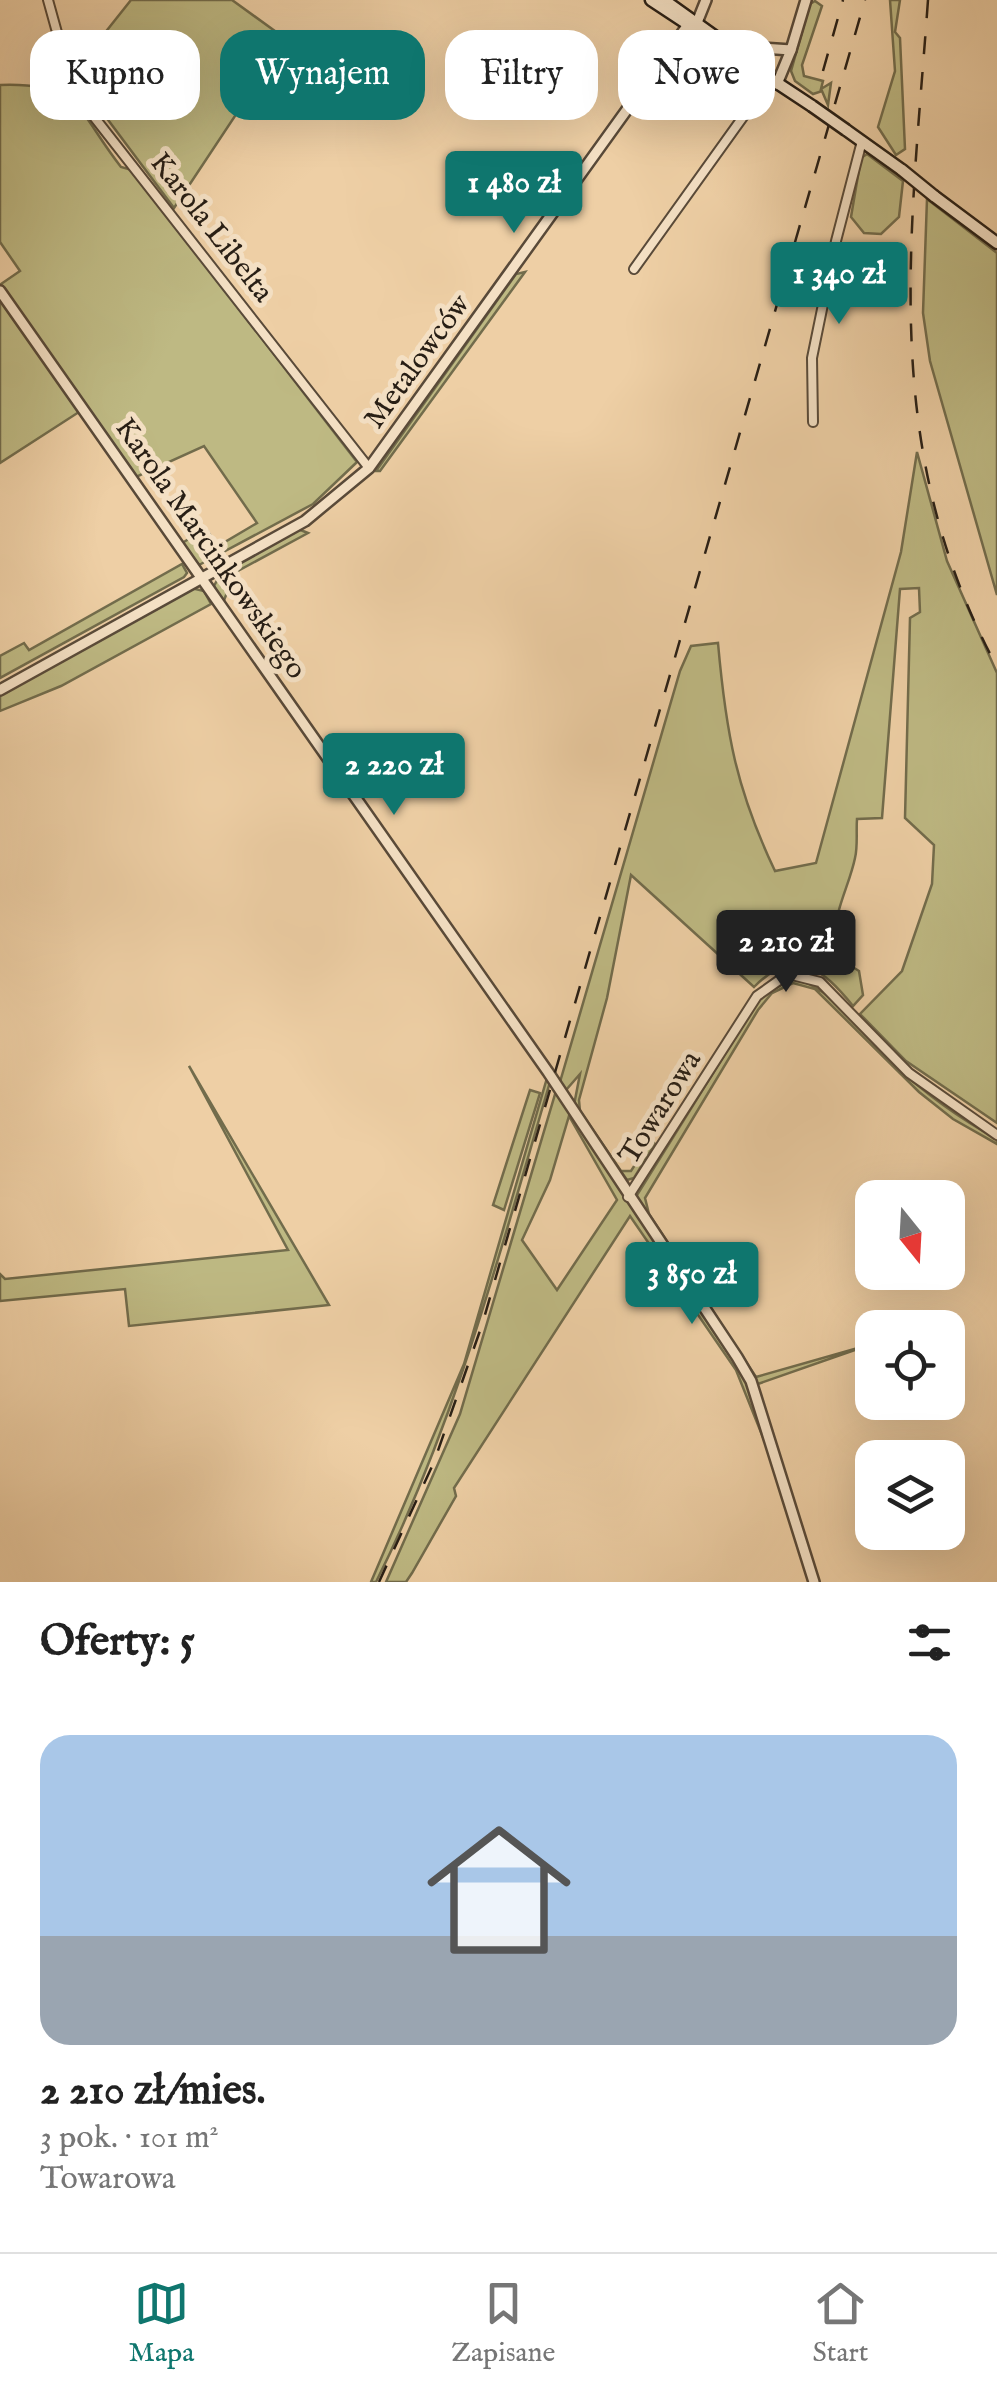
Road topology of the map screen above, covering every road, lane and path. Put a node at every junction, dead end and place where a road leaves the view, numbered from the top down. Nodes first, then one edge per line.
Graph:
1 (48, 0) edge
2 (651, 0) edge
3 (664, 0) edge
4 (706, 0) edge
5 (806, 0) edge
6 (692, 25) junction
7 (701, 30) edge
8 (775, 49) edge
9 (790, 50) junction
10 (777, 84) joint
11 (741, 120) edge
12 (862, 141) junction
13 (997, 243) edge
14 (634, 269) dead end
15 (0, 291) edge
16 (814, 422) dead end
17 (369, 468) junction
18 (201, 579) junction
19 (0, 690) edge
20 (997, 1135) edge
21 (628, 1197) junction
22 (814, 1582) edge

1 - 17 street, Karola Libelta
2 - 6 main road
3 - 6 main road
4 - 6 street, Metalowców
5 - 9 street
6 - 7 main road
6 - 17 street, Metalowców
8 - 9 street
9 - 10 street
10 - 12 main road, bridge
11 - 14 street
12 - 13 main road, bridge
12 - 16 street
15 - 18 street, Karola Marcinkowskiego
17 - 18 street, Metalowców
18 - 19 street, Metalowców
18 - 21 street, Karola Marcinkowskiego
20 - 21 street, Towarowa
21 - 22 street, Karola Marcinkowskiego

